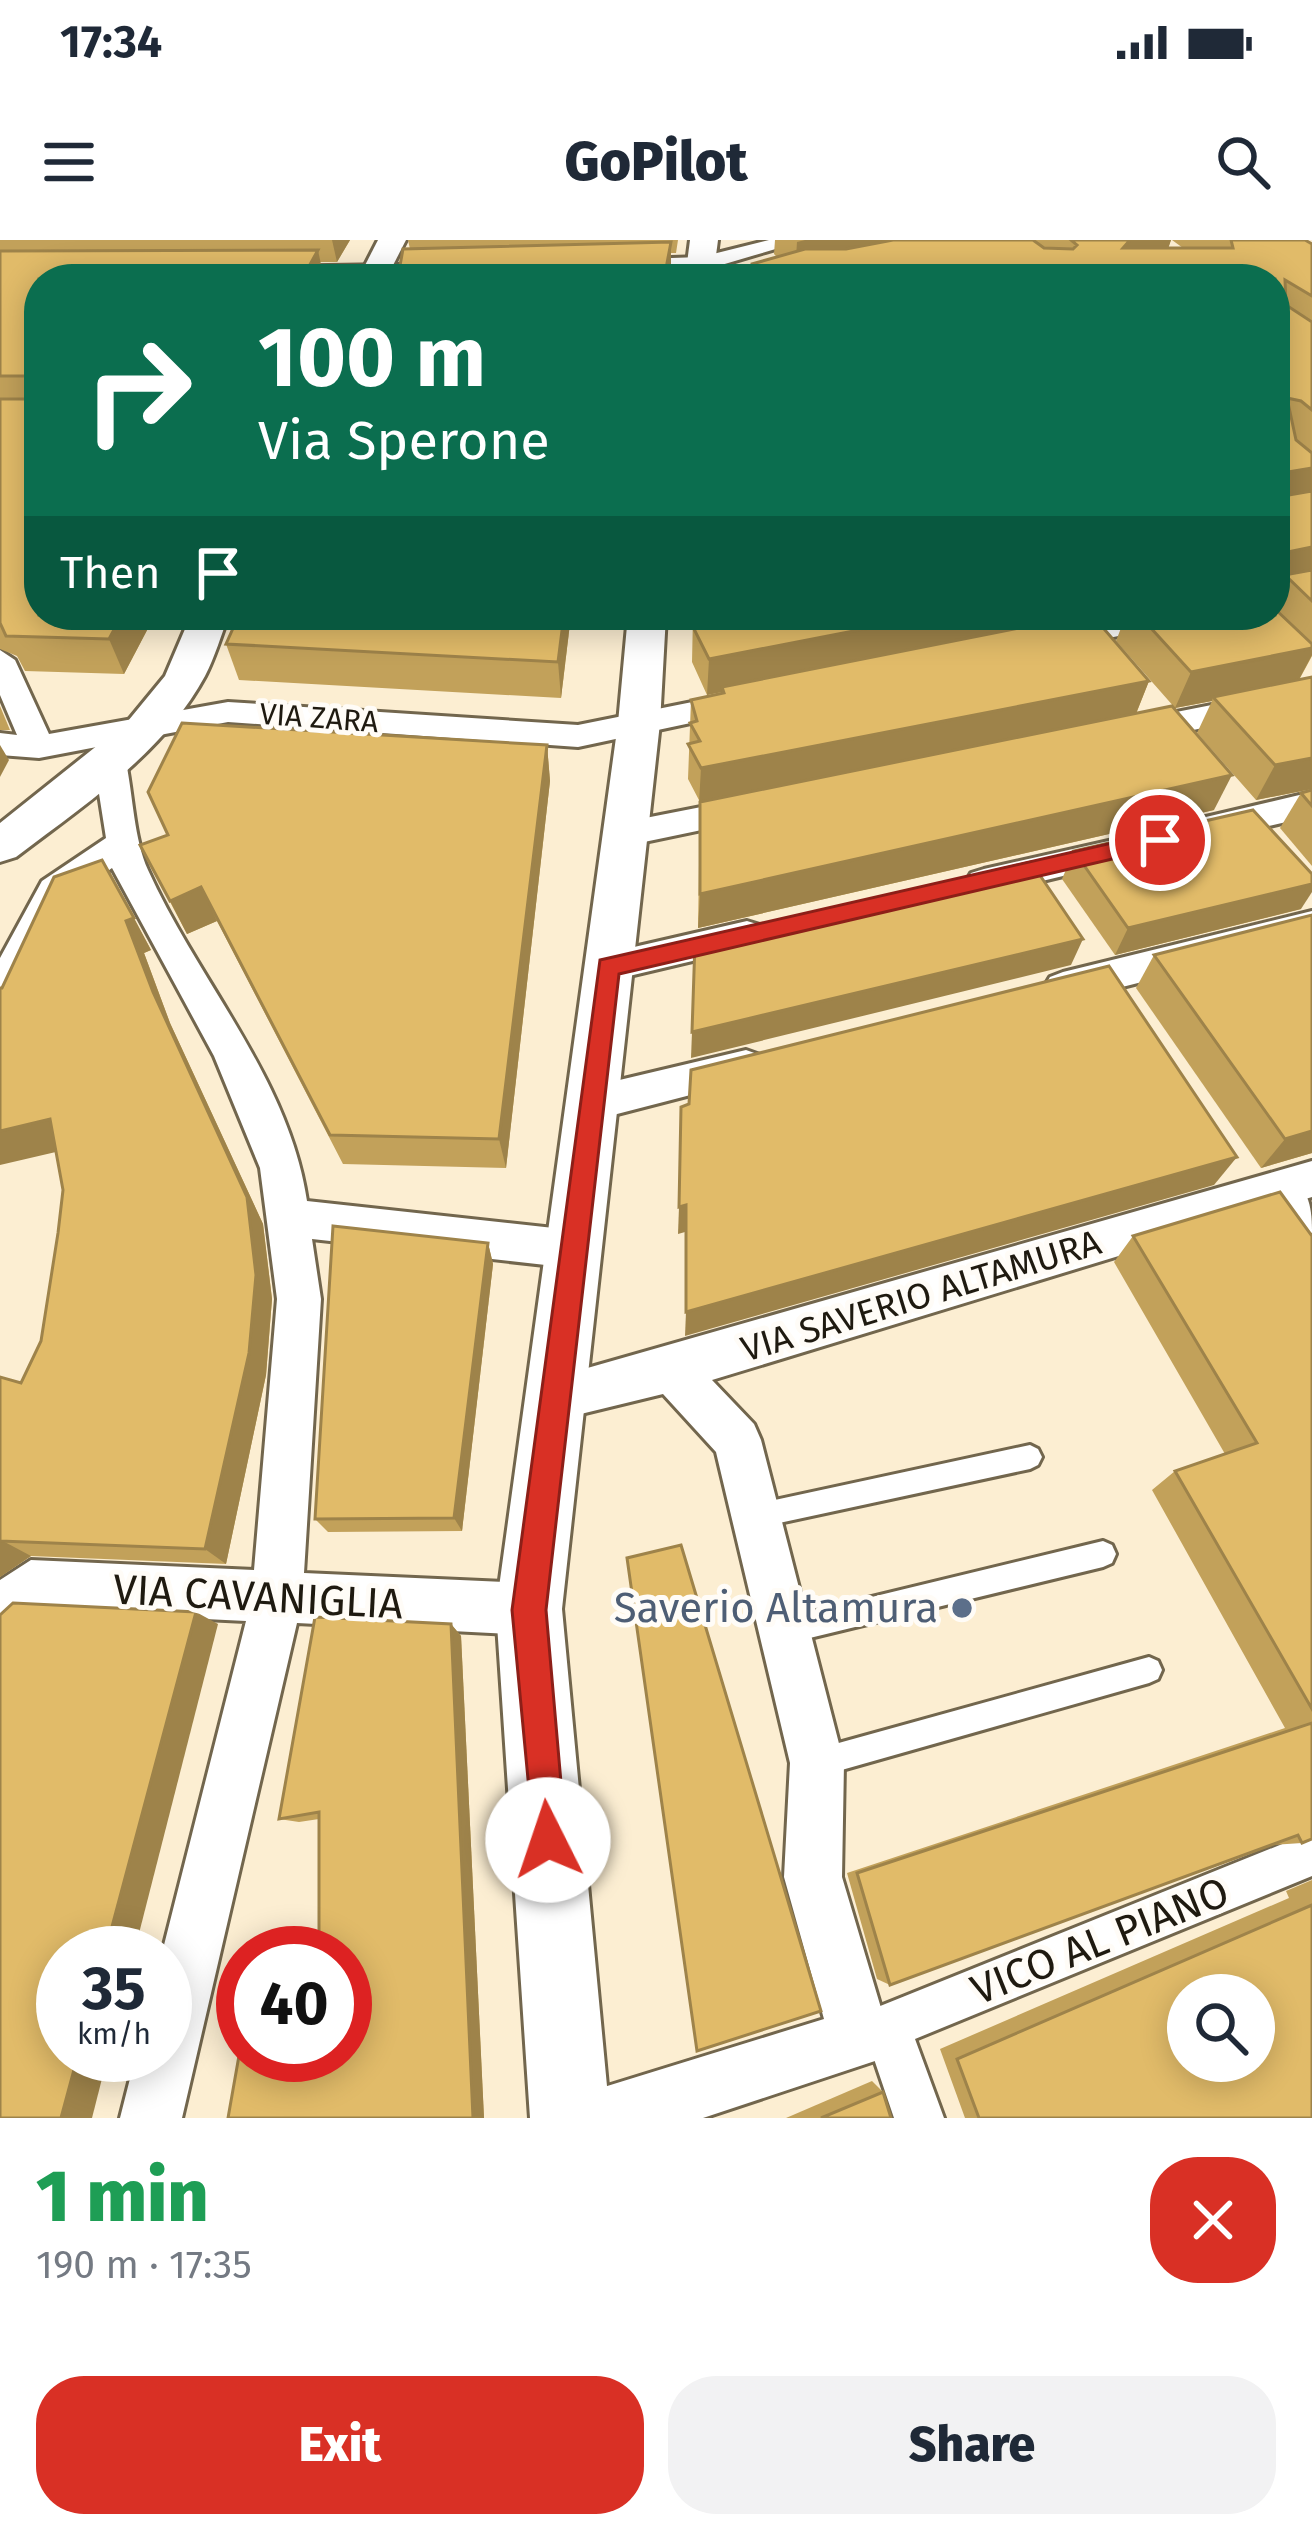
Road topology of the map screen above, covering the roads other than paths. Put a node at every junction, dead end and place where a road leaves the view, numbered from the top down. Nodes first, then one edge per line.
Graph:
1 (796, 240) edge
2 (757, 252) edge
3 (701, 261) edge
4 (651, 264) edge
5 (204, 630) edge
6 (659, 630) edge
7 (1063, 630) edge
8 (1084, 630) edge
9 (1016, 647) edge
10 (0, 660) edge
11 (781, 694) edge
12 (1312, 695) edge
13 (639, 723) junction
14 (1161, 726) junction
15 (1091, 740) edge
16 (0, 744) edge
17 (39, 747) junction
18 (124, 747) junction
19 (1189, 757) edge
20 (1217, 788) edge
21 (788, 801) edge
22 (1312, 804) edge
23 (1245, 820) junction
24 (625, 834) junction
25 (124, 843) junction
26 (0, 846) edge
27 (1272, 850) edge
28 (1033, 871) junction
29 (944, 891) edge
30 (1058, 906) edge
31 (1312, 925) edge
32 (787, 926) edge
33 (1082, 942) edge
34 (608, 967) junction
35 (1106, 977) junction
36 (2, 984) edge
37 (1016, 999) edge
38 (1130, 1014) edge
39 (792, 1054) edge
40 (590, 1104) junction
41 (1269, 1180) edge
42 (288, 1218) junction
43 (1312, 1224) edge
44 (572, 1249) junction
45 (672, 1370) junction
46 (552, 1399) junction
47 (1030, 1457) dead end
48 (756, 1516) junction
49 (1103, 1554) dead end
50 (277, 1598) junction
51 (529, 1610) junction
52 (0, 1616) edge
53 (784, 1631) junction
54 (1149, 1670) dead end
55 (817, 1763) junction
56 (1312, 1854) edge
57 (874, 2032) junction
58 (151, 2118) edge
59 (570, 2118) edge
60 (604, 2118) edge
61 (919, 2118) edge

1 - 2 street
2 - 3 street
3 - 4 street
5 - 18 street
6 - 13 street
7 - 9 street
8 - 14 street
10 - 17 street
11 - 13 street, VIA ZARA
12 - 14 street
13 - 18 street, VIA ZARA
13 - 24 street
14 - 15 street
14 - 19 street
16 - 17 street, VIA ZARA
17 - 18 street, VIA ZARA
18 - 25 street
18 - 26 street
20 - 23 street
21 - 24 street
22 - 23 street
23 - 27 street
23 - 28 street
24 - 34 street
25 - 36 street
25 - 42 street
28 - 29 street
28 - 30 street
31 - 35 street
32 - 34 street
33 - 35 street
34 - 40 street
35 - 37 street
35 - 38 street
39 - 40 street
40 - 44 street
41 - 43 lane, VIA SAVERIO ALTAMURA
41 - 45 street, VIA SAVERIO ALTAMURA
42 - 44 street
42 - 50 street
44 - 46 street
45 - 46 street, VIA SAVERIO ALTAMURA
45 - 48 street
46 - 51 street
47 - 48 lane
48 - 53 street
49 - 53 lane
50 - 51 street, VIA CAVANIGLIA
50 - 52 street, VIA CAVANIGLIA
50 - 58 street
51 - 59 street
53 - 55 street
54 - 55 lane
55 - 57 street
56 - 57 street, VICO AL PIANO
57 - 60 street, VICO AL PIANO
57 - 61 street

